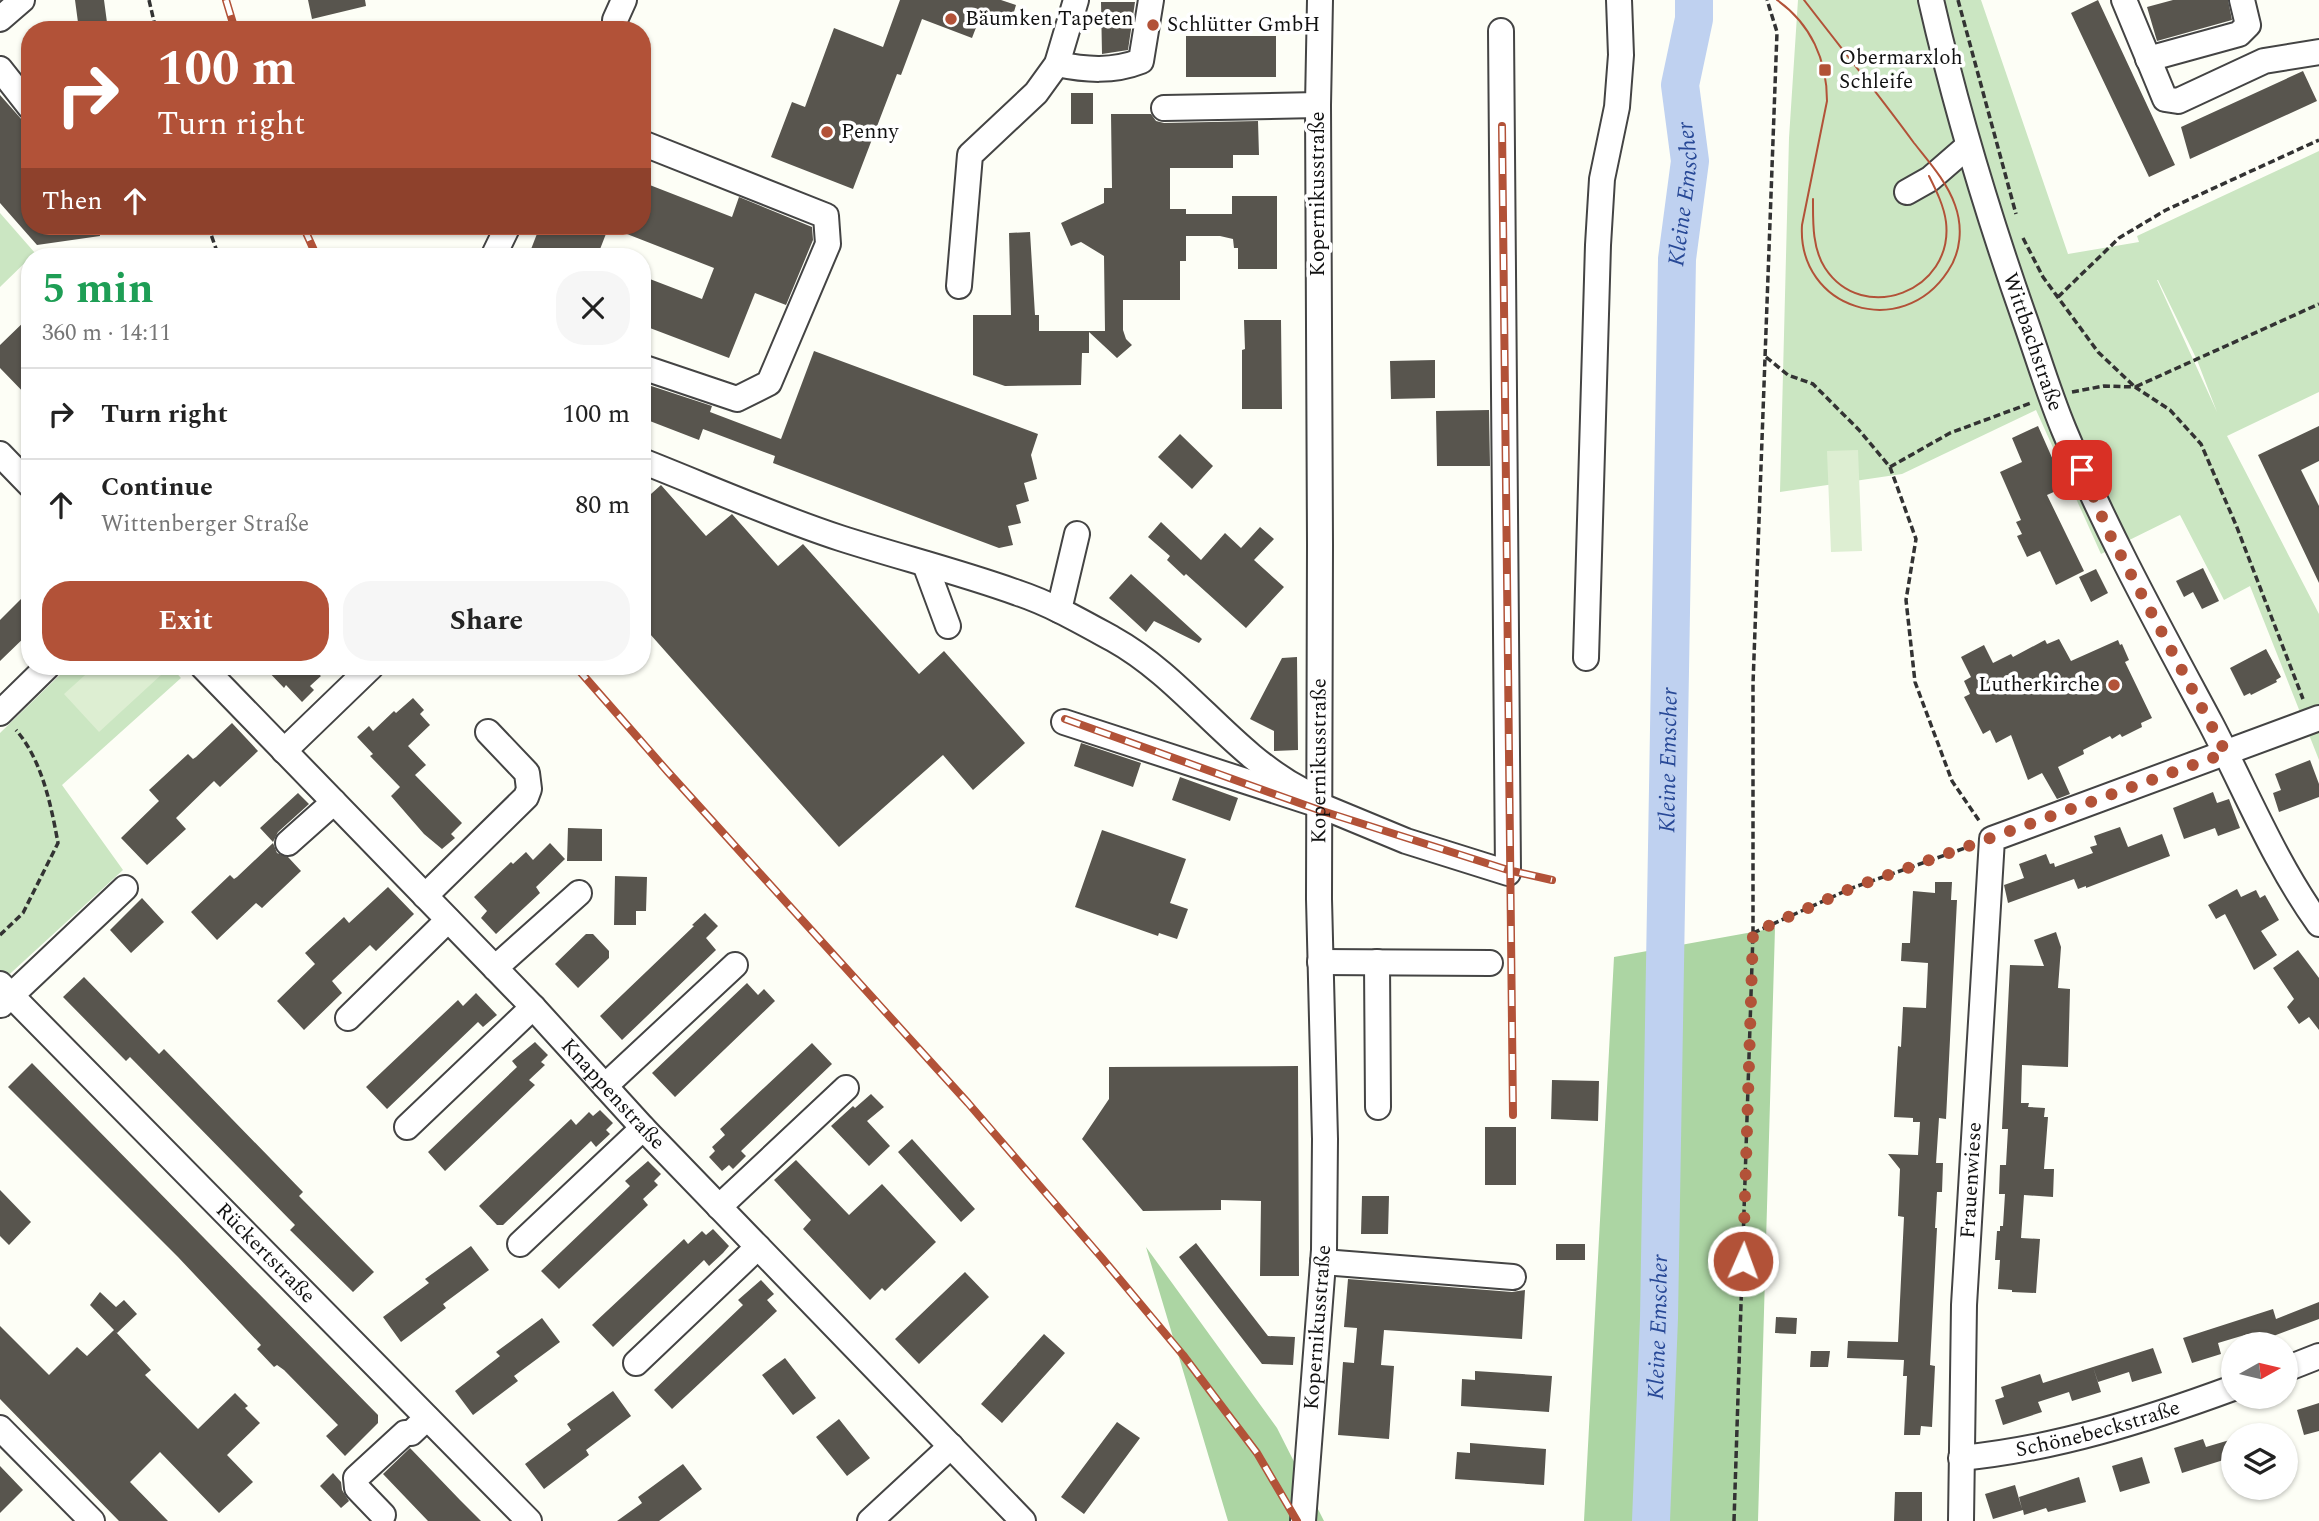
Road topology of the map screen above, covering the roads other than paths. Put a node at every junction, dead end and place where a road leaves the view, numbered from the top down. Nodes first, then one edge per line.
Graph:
1 (22, 0) edge
2 (624, 0) edge
3 (1076, 0) edge
4 (1151, 0) edge
5 (1320, 0) edge
6 (1619, 0) edge
7 (1931, 0) edge
8 (2124, 0) edge
9 (2242, 0) edge
10 (0, 19) edge
11 (615, 21) edge
12 (1501, 31) dead end
13 (2319, 51) edge
14 (2148, 59) junction
15 (1057, 64) junction
16 (0, 69) edge
17 (21, 96) edge
18 (1318, 105) junction
19 (1164, 108) dead end
20 (1968, 146) junction
21 (651, 147) edge
22 (1907, 192) dead end
23 (959, 286) dead end
24 (651, 370) edge
25 (0, 454) edge
26 (651, 464) edge
27 (21, 476) edge
28 (1077, 534) dead end
29 (925, 564) junction
30 (1059, 610) junction
31 (948, 626) dead end
32 (1586, 658) dead end
33 (39, 675) edge
34 (211, 675) edge
35 (363, 675) edge
36 (0, 713) edge
37 (2315, 719) edge
38 (1064, 722) dead end
39 (488, 732) dead end
40 (284, 751) junction
41 (2226, 753) junction
42 (334, 802) junction
43 (1319, 802) junction
44 (288, 843) dead end
45 (125, 888) dead end
46 (579, 893) dead end
47 (425, 896) junction
48 (448, 920) junction
49 (2319, 924) edge
50 (1320, 962) junction
51 (1377, 962) junction
52 (1490, 964) dead end
53 (735, 965) dead end
54 (495, 968) junction
55 (4, 995) edge
56 (533, 1007) junction
57 (348, 1018) dead end
58 (605, 1086) junction
59 (846, 1088) dead end
60 (1378, 1107) dead end
61 (407, 1127) dead end
62 (643, 1128) junction
63 (719, 1207) junction
64 (520, 1244) dead end
65 (758, 1247) junction
66 (1323, 1262) junction
67 (1513, 1277) dead end
68 (2319, 1356) edge
69 (636, 1363) dead end
70 (2298, 1364) edge
71 (2221, 1392) edge
72 (427, 1418) junction
73 (0, 1428) edge
74 (951, 1446) junction
75 (1961, 1458) junction
76 (383, 1515) dead end
77 (92, 1521) edge
78 (529, 1521) edge
79 (870, 1521) edge
80 (1023, 1521) edge
81 (1303, 1521) edge
82 (1961, 1521) edge

1 - 10 street
2 - 11 street
3 - 15 street
4 - 15 street
5 - 18 street, Kopernikusstraße
6 - 32 street
7 - 20 street, Wittbachstraße
8 - 14 street
9 - 14 street
12 - 43 street
13 - 14 street
15 - 23 street
16 - 17 street
18 - 19 street
18 - 43 street, Kopernikusstraße
20 - 22 street
20 - 41 street, Wittbachstraße
21 - 24 street
25 - 27 street
26 - 29 street
28 - 30 street
29 - 30 street
29 - 31 street
30 - 43 street
33 - 36 street
34 - 40 street, Knappenstraße
35 - 40 street
37 - 41 street
38 - 43 street
39 - 47 street
40 - 42 street, Knappenstraße
41 - 49 street, Wittbachstraße
41 - 75 street, Frauenwiese
42 - 44 street
42 - 47 street, Knappenstraße
43 - 50 street, Kopernikusstraße
45 - 55 street
46 - 54 street
47 - 48 street, Knappenstraße
48 - 54 street, Knappenstraße
48 - 57 street
50 - 51 street
50 - 66 street, Kopernikusstraße
51 - 52 street
51 - 60 street
53 - 58 street
54 - 56 street, Knappenstraße
55 - 72 street, Rückertstraße
56 - 58 street, Knappenstraße
56 - 61 street
58 - 62 street, Knappenstraße
59 - 63 street
62 - 63 street, Knappenstraße
62 - 64 street
63 - 65 street, Knappenstraße
65 - 69 street
65 - 74 street, Knappenstraße
66 - 67 street
66 - 81 street, Kopernikusstraße
68 - 70 street
71 - 75 street, Schönebeckstraße
72 - 76 street
72 - 78 street, Rückertstraße
73 - 77 street
74 - 79 street
74 - 80 street, Knappenstraße
75 - 82 street, Frauenwiese

